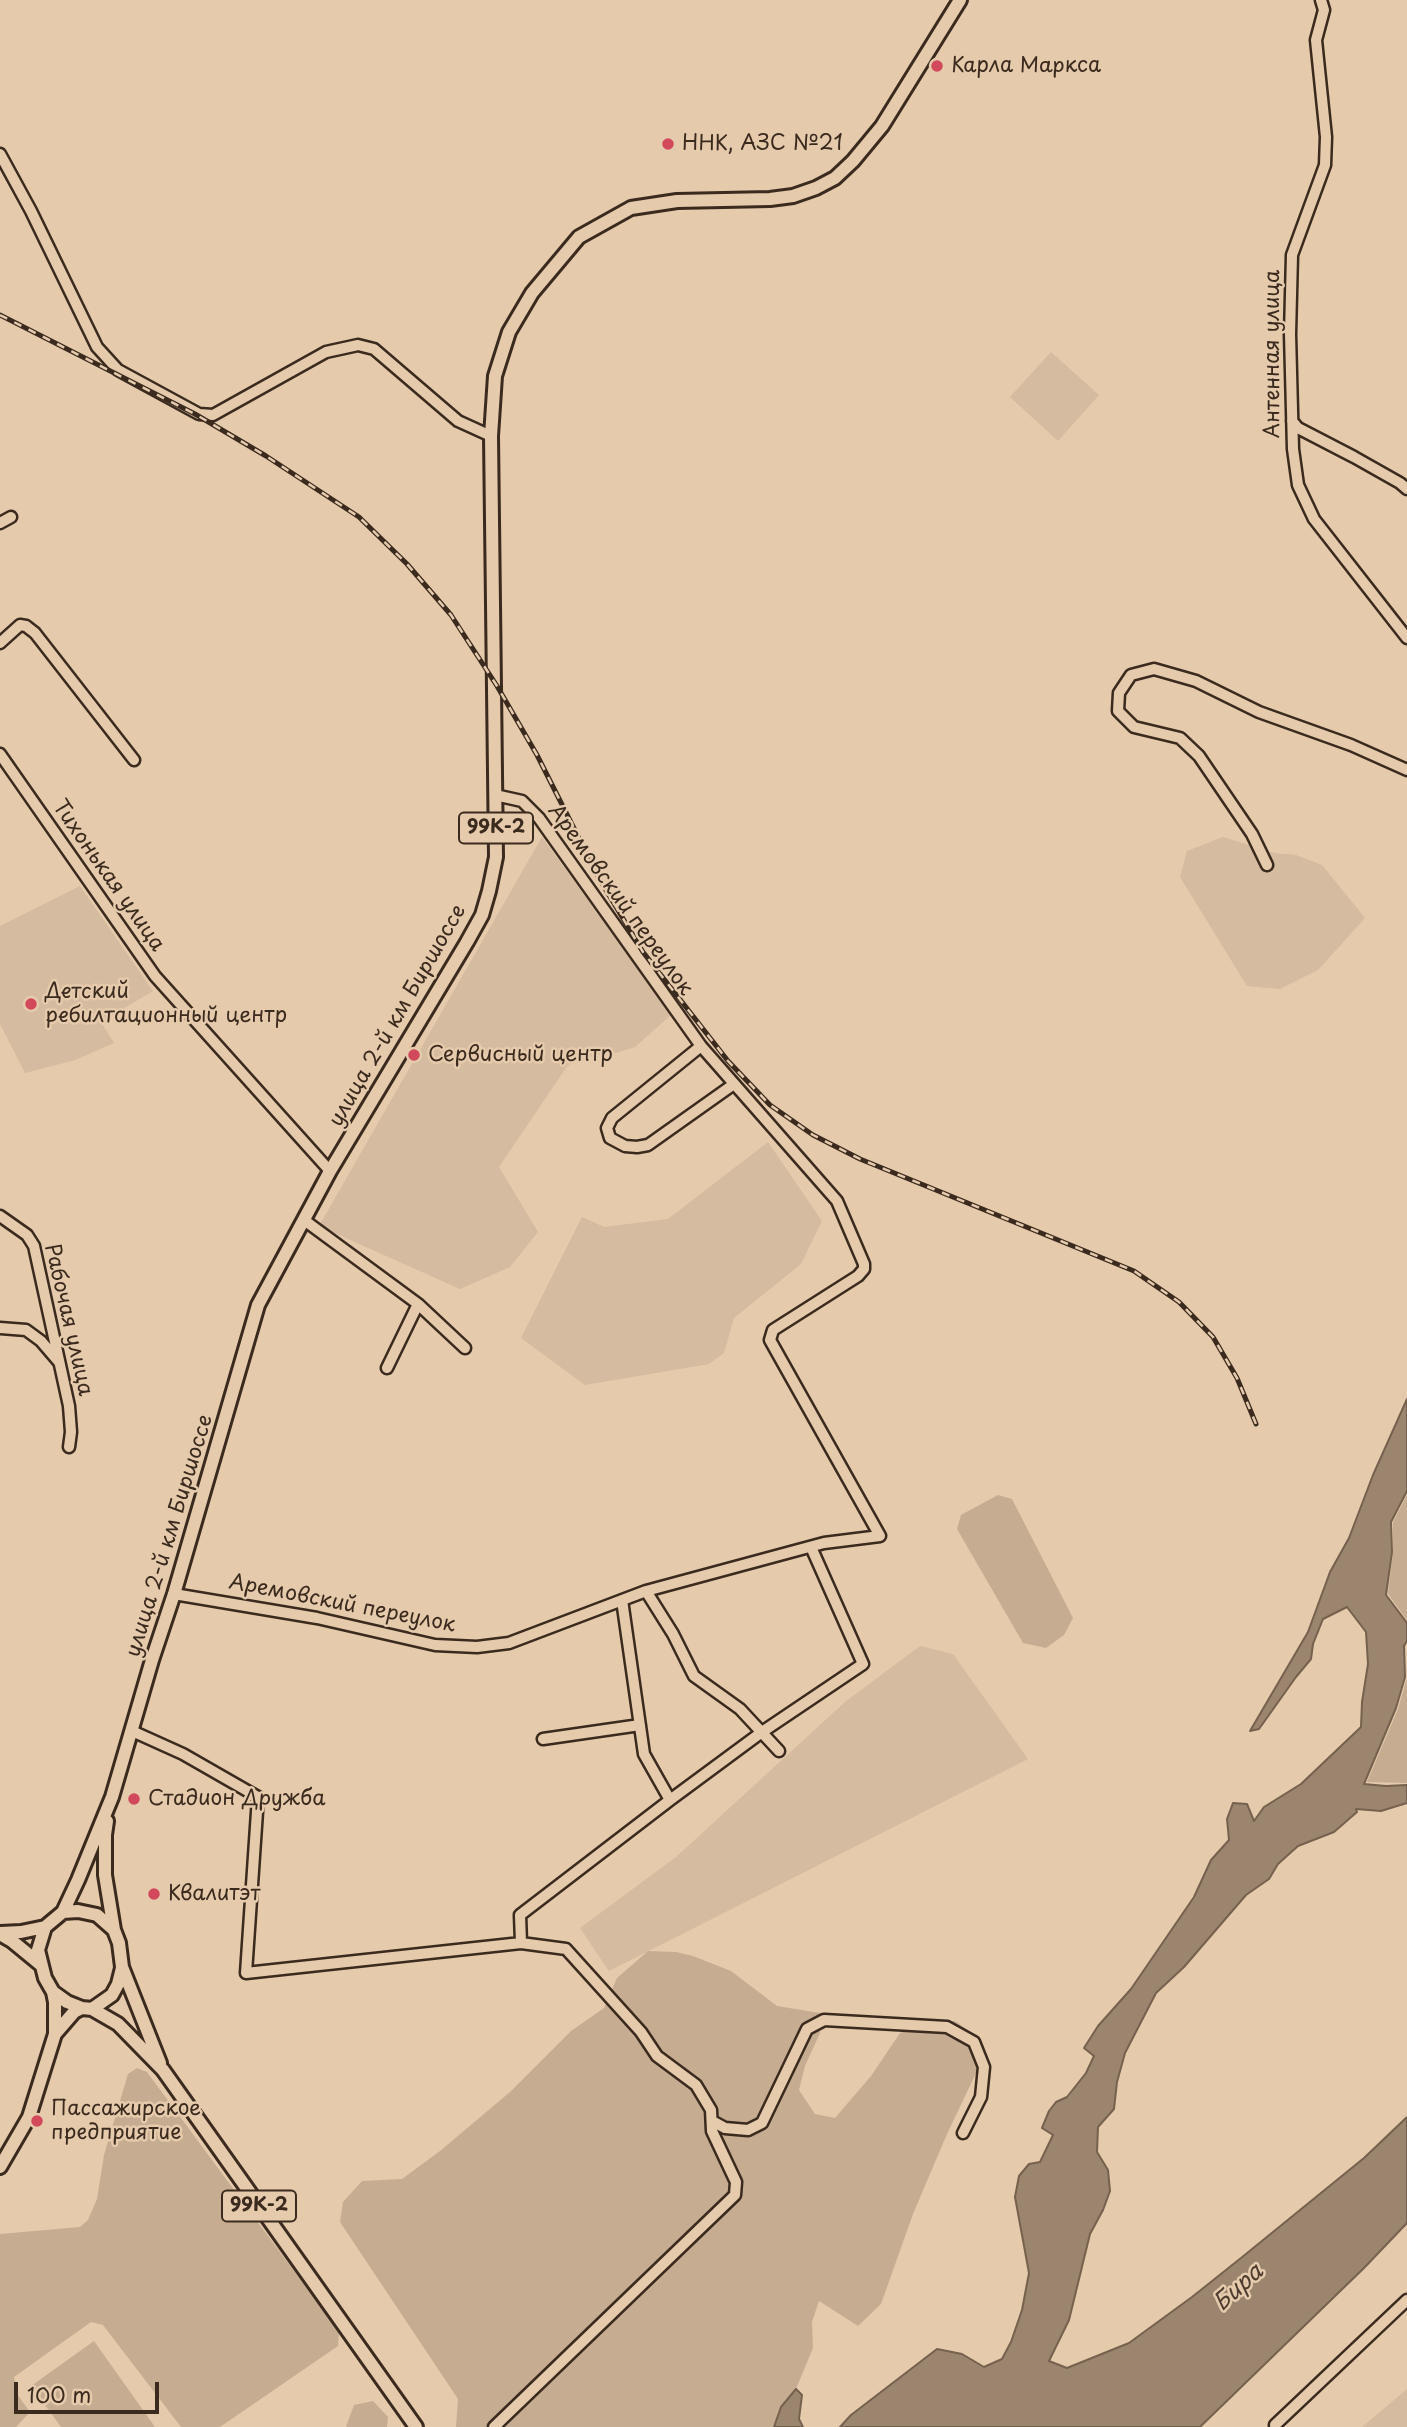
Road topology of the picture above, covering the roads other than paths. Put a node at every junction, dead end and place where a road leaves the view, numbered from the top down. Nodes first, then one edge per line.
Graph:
1 (960, 0) edge
2 (1321, 0) edge
3 (0, 154) edge
4 (1292, 421) junction
5 (491, 436) junction
6 (1407, 489) edge
7 (11, 517) dead end
8 (0, 523) edge
9 (1407, 638) edge
10 (0, 643) edge
11 (0, 754) edge
12 (134, 760) dead end
13 (1407, 770) edge
14 (495, 795) junction
15 (1267, 865) dead end
16 (701, 1046) junction
17 (734, 1084) junction
18 (330, 1171) junction
19 (0, 1216) edge
20 (303, 1220) junction
21 (418, 1304) junction
22 (0, 1328) edge
23 (465, 1348) dead end
24 (62, 1365) junction
25 (387, 1368) dead end
26 (69, 1447) dead end
27 (811, 1547) junction
28 (646, 1591) junction
29 (174, 1594) junction
30 (622, 1600) junction
31 (639, 1725) junction
32 (132, 1731) junction
33 (762, 1732) junction
34 (543, 1739) dead end
35 (779, 1751) dead end
36 (112, 1797) junction
37 (670, 1800) junction
38 (63, 1913) junction
39 (45, 1927) junction
40 (114, 1930) junction
41 (0, 1933) edge
42 (521, 1943) junction
43 (40, 1964) junction
44 (122, 1967) junction
45 (53, 1992) junction
46 (87, 2009) junction
47 (55, 2034) junction
48 (163, 2070) junction
49 (712, 2121) junction
50 (963, 2133) dead end
51 (0, 2167) edge
52 (1407, 2300) edge
53 (1275, 2426) edge
54 (416, 2427) edge
55 (494, 2427) edge

1 - 5 main road, улица 2-й км Биршоссе / 99К-2
2 - 4 street, Антенная улица
3 - 5 street
4 - 6 street
4 - 9 street, Антенная улица
5 - 14 main road, улица 2-й км Биршоссе / 99К-2
7 - 8 street
10 - 12 street
11 - 18 street, Тихонькая улица
13 - 15 street
14 - 16 street, Аремовский переулок
14 - 18 main road, улица 2-й км Биршоссе / 99К-2
16 - 17 street, Аремовский переулок
16 - 17 street
17 - 27 street, Аремовский переулок
18 - 20 main road, улица 2-й км Биршоссе / 99К-2
19 - 24 street, Рабочая улица
20 - 21 street
20 - 29 main road, улица 2-й км Биршоссе / 99К-2
21 - 23 street
21 - 25 street
22 - 24 street
24 - 26 street, Рабочая улица
27 - 28 street, Аремовский переулок
27 - 33 street
28 - 30 street, Аремовский переулок
28 - 33 street
29 - 30 street, Аремовский переулок
29 - 32 main road, улица 2-й км Биршоссе / 99К-2
30 - 31 street
31 - 34 street
31 - 37 street
32 - 36 main road, улица 2-й км Биршоссе / 99К-2
32 - 42 street
33 - 35 street
33 - 37 street
36 - 38 main road, 99К-2
36 - 40 main road, 99К-2
37 - 42 street
38 - 39 main road, 99К-2
38 - 40 main road
39 - 41 main road
39 - 43 main road
40 - 44 main road, 99К-2
41 - 43 main road
42 - 49 street
43 - 45 main road
44 - 46 main road
44 - 48 main road, 99К-2
45 - 46 main road, 99К-2
45 - 47 main road
46 - 47 main road
46 - 48 main road, 99К-2
47 - 51 main road
48 - 54 main road, 99К-2
49 - 50 street
49 - 55 street
52 - 53 street

